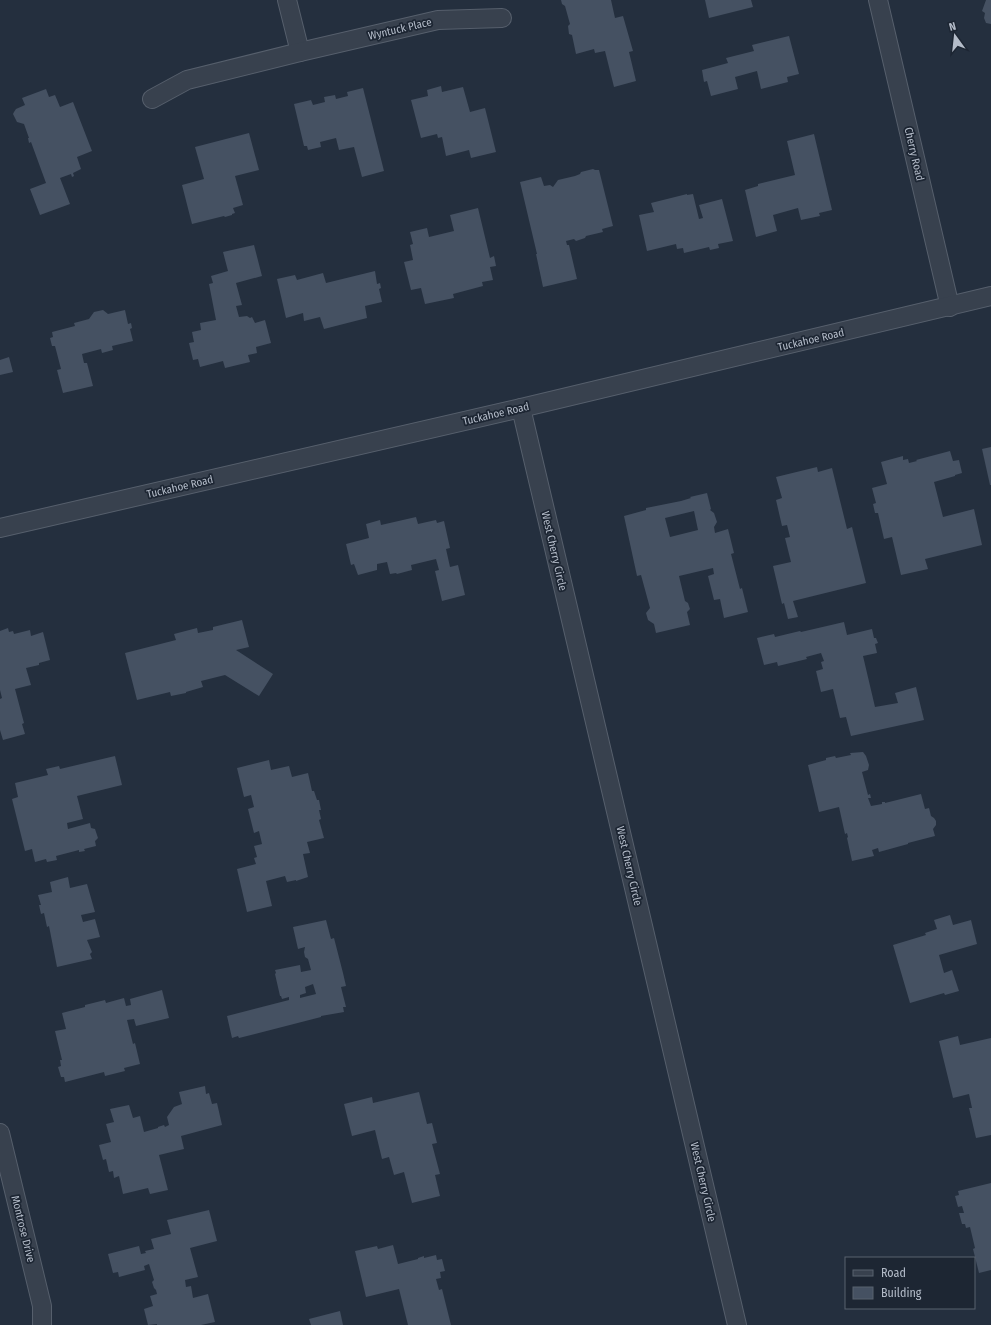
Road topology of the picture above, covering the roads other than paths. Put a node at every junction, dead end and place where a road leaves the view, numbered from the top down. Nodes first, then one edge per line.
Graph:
1 (287, 0) edge
2 (878, 0) edge
3 (502, 18) dead end
4 (300, 52) junction
5 (152, 98) dead end
6 (991, 296) edge
7 (950, 307) junction
8 (521, 408) junction
9 (0, 528) edge
10 (0, 1133) edge
11 (42, 1325) edge
12 (737, 1325) edge

1 - 4 street
2 - 7 street, Cherry Road
3 - 4 street, Wyntuck Place
4 - 5 street, Wyntuck Place
6 - 7 street, Tuckahoe Road
7 - 8 street, Tuckahoe Road
8 - 9 street, Tuckahoe Road
8 - 12 street, West Cherry Circle
10 - 11 street, Montrose Drive

